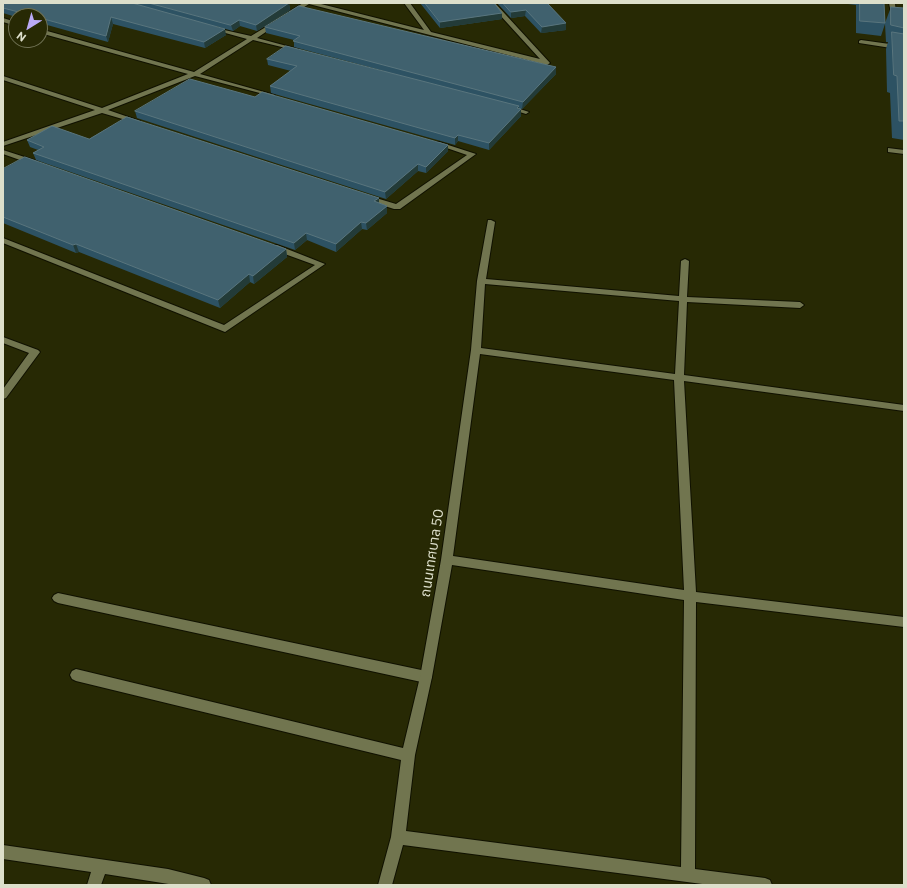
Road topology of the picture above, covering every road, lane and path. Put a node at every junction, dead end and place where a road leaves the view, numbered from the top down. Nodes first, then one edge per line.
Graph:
1 (308, 3) edge
2 (407, 3) edge
3 (492, 3) edge
4 (892, 3) edge
5 (894, 13) edge
6 (207, 27) edge
7 (428, 32) junction
8 (48, 33) edge
9 (253, 38) junction
10 (861, 42) dead end
11 (904, 48) edge
12 (306, 53) edge
13 (195, 74) junction
14 (3, 78) edge
15 (278, 98) edge
16 (503, 105) edge
17 (104, 110) junction
18 (526, 112) dead end
19 (149, 125) edge
20 (427, 141) edge
21 (3, 144) edge
22 (891, 150) dead end
23 (3, 152) edge
24 (904, 152) edge
25 (40, 165) edge
26 (360, 194) edge
27 (491, 222) dead end
28 (3, 240) edge
29 (269, 246) edge
30 (685, 261) dead end
31 (481, 281) junction
32 (683, 299) junction
33 (800, 305) dead end
34 (3, 340) edge
35 (476, 350) junction
36 (679, 379) junction
37 (3, 396) edge
38 (904, 408) edge
39 (447, 560) junction
40 (690, 596) junction
41 (58, 598) dead end
42 (904, 622) edge
43 (76, 675) dead end
44 (426, 677) junction
45 (408, 755) junction
46 (398, 837) junction
47 (3, 852) edge
48 (101, 865) junction
49 (688, 875) junction
50 (94, 885) edge
51 (204, 885) edge
52 (385, 885) edge
53 (765, 885) edge

1 - 7 street
1 - 9 street
2 - 7 street
3 - 7 street
4 - 5 street
6 - 9 street
8 - 13 street
9 - 12 street
9 - 13 street
10 - 11 street
13 - 15 street
13 - 17 street
14 - 17 street
16 - 18 street
17 - 19 street
17 - 21 street
20 - 26 street
22 - 24 street
23 - 25 street
27 - 31 street, ถนนเทศบาล 50
28 - 29 street
30 - 32 street
31 - 32 street
31 - 35 street, ถนนเทศบาล 50
32 - 33 street
32 - 36 street
34 - 37 street
35 - 36 street
35 - 39 street, ถนนเทศบาล 50
36 - 38 street
36 - 40 street
39 - 40 street
39 - 44 street, ถนนเทศบาล 50
40 - 42 street
40 - 49 street
41 - 44 street
43 - 45 street
44 - 45 street, ถนนเทศบาล 50
45 - 46 street, ถนนเทศบาล 50
46 - 49 street
46 - 52 street, ถนนเทศบาล 50
47 - 48 street
48 - 50 street
48 - 51 street
49 - 53 street

